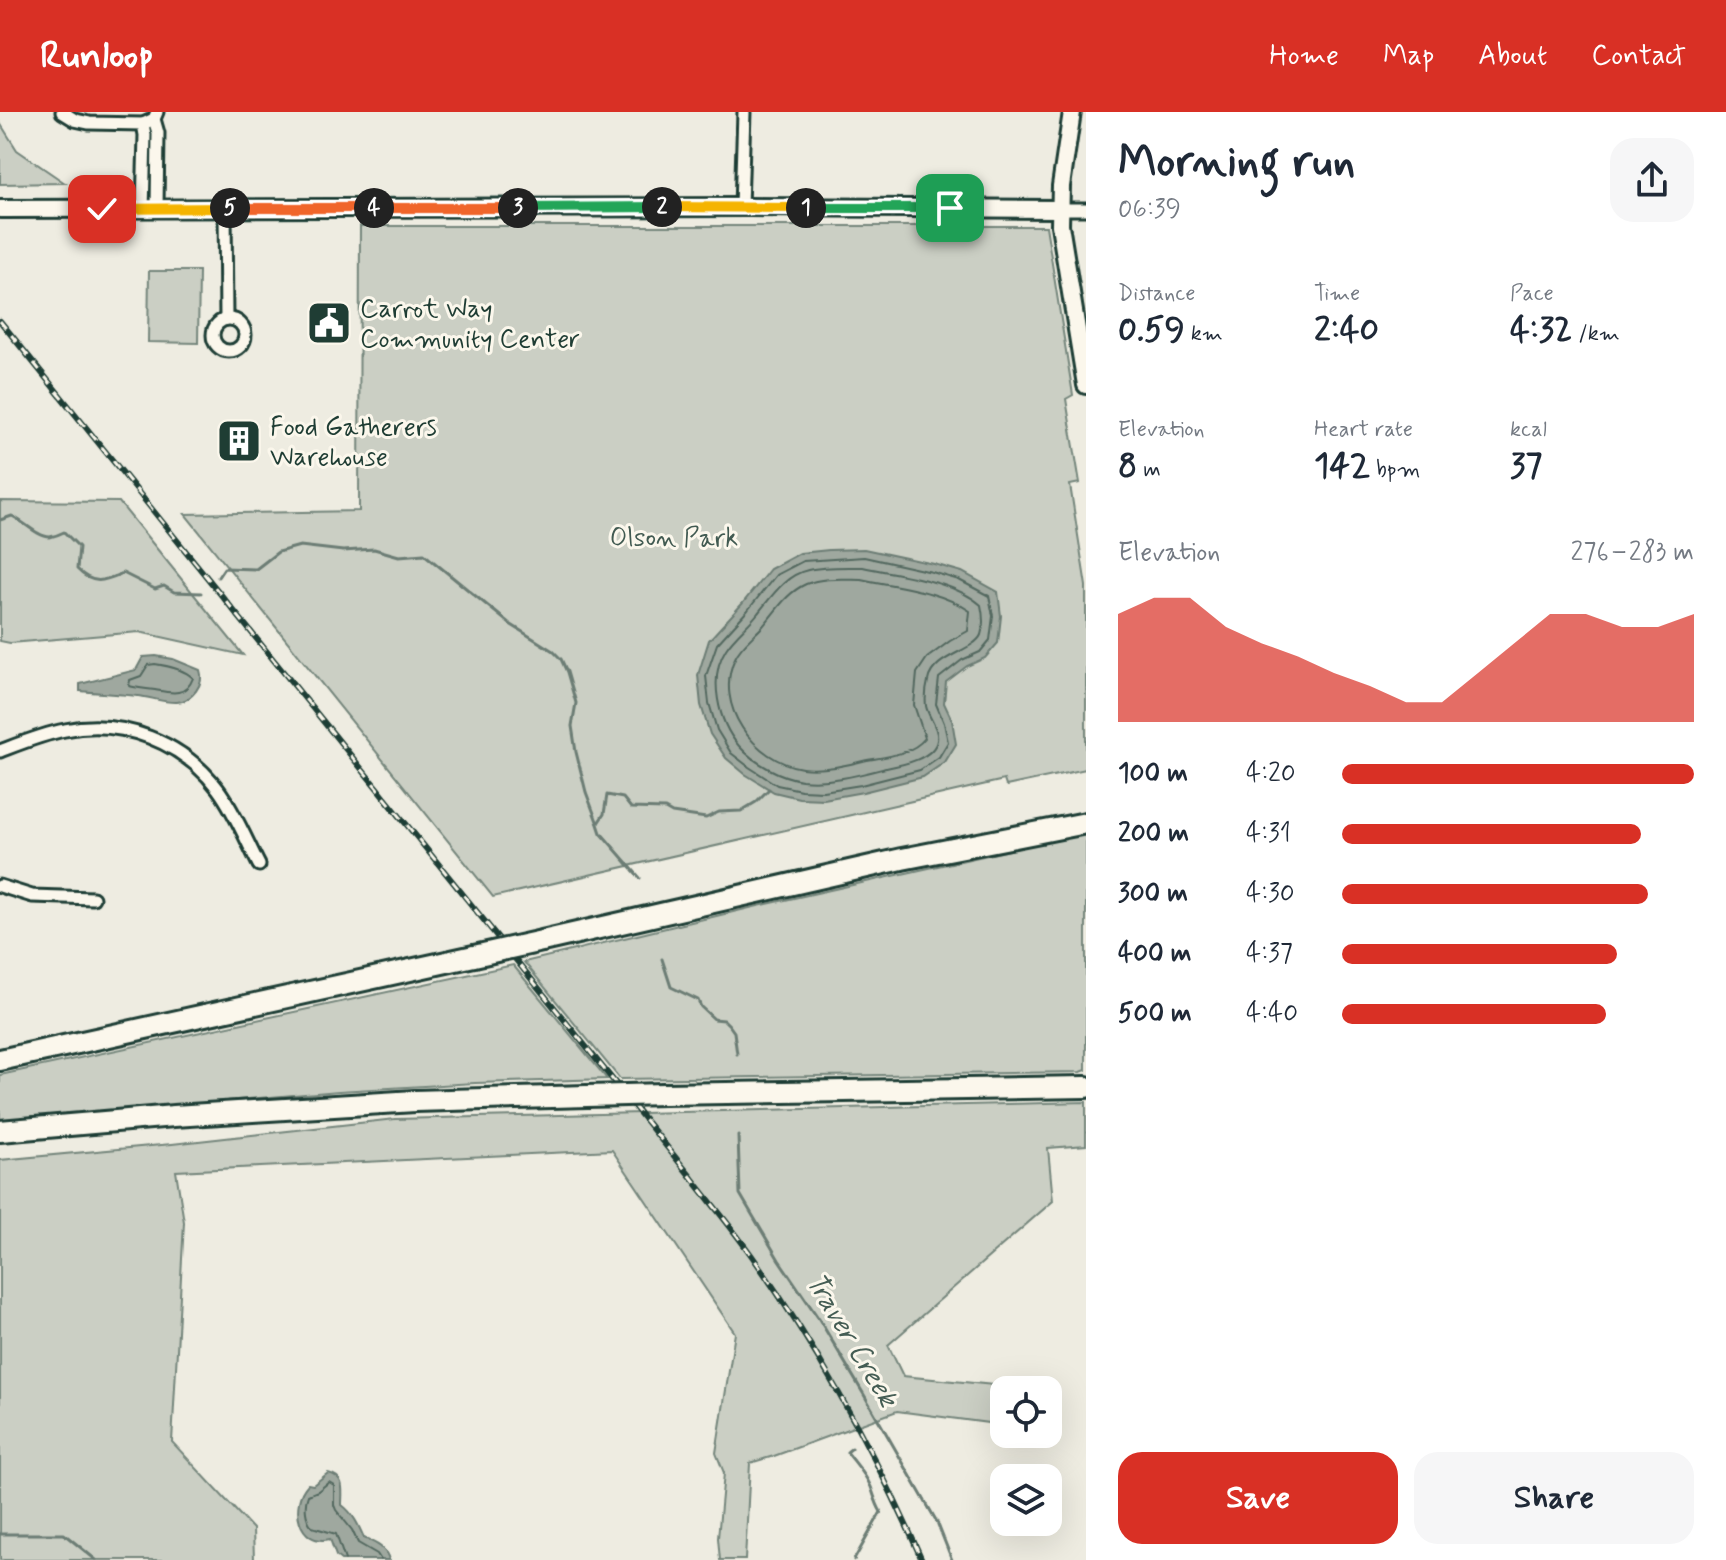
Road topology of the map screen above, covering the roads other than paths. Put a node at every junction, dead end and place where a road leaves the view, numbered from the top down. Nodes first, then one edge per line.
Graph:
1 (62, 112) edge
2 (744, 112) edge
3 (1072, 112) edge
4 (152, 118) edge
5 (741, 207) junction
6 (150, 208) junction
7 (225, 208) junction
8 (0, 209) edge
9 (1060, 209) junction
10 (1086, 209) edge
11 (226, 319) dead end
12 (1086, 385) edge
13 (0, 751) edge
14 (1086, 813) edge
15 (1086, 823) edge
16 (902, 859) junction
17 (259, 865) dead end
18 (0, 886) edge
19 (93, 898) dead end
20 (0, 1060) edge
21 (1086, 1080) edge
22 (1086, 1087) edge
23 (830, 1091) junction
24 (0, 1131) edge

1 - 4 street
2 - 5 street
3 - 9 main road
4 - 6 street
5 - 7 main road
5 - 9 main road
6 - 7 main road
6 - 8 main road
7 - 11 street
9 - 10 street
9 - 12 main road
13 - 17 street
14 - 16 highway
15 - 16 highway
16 - 20 highway, bridge
18 - 19 street
21 - 23 highway
22 - 23 highway
23 - 24 highway, bridge

